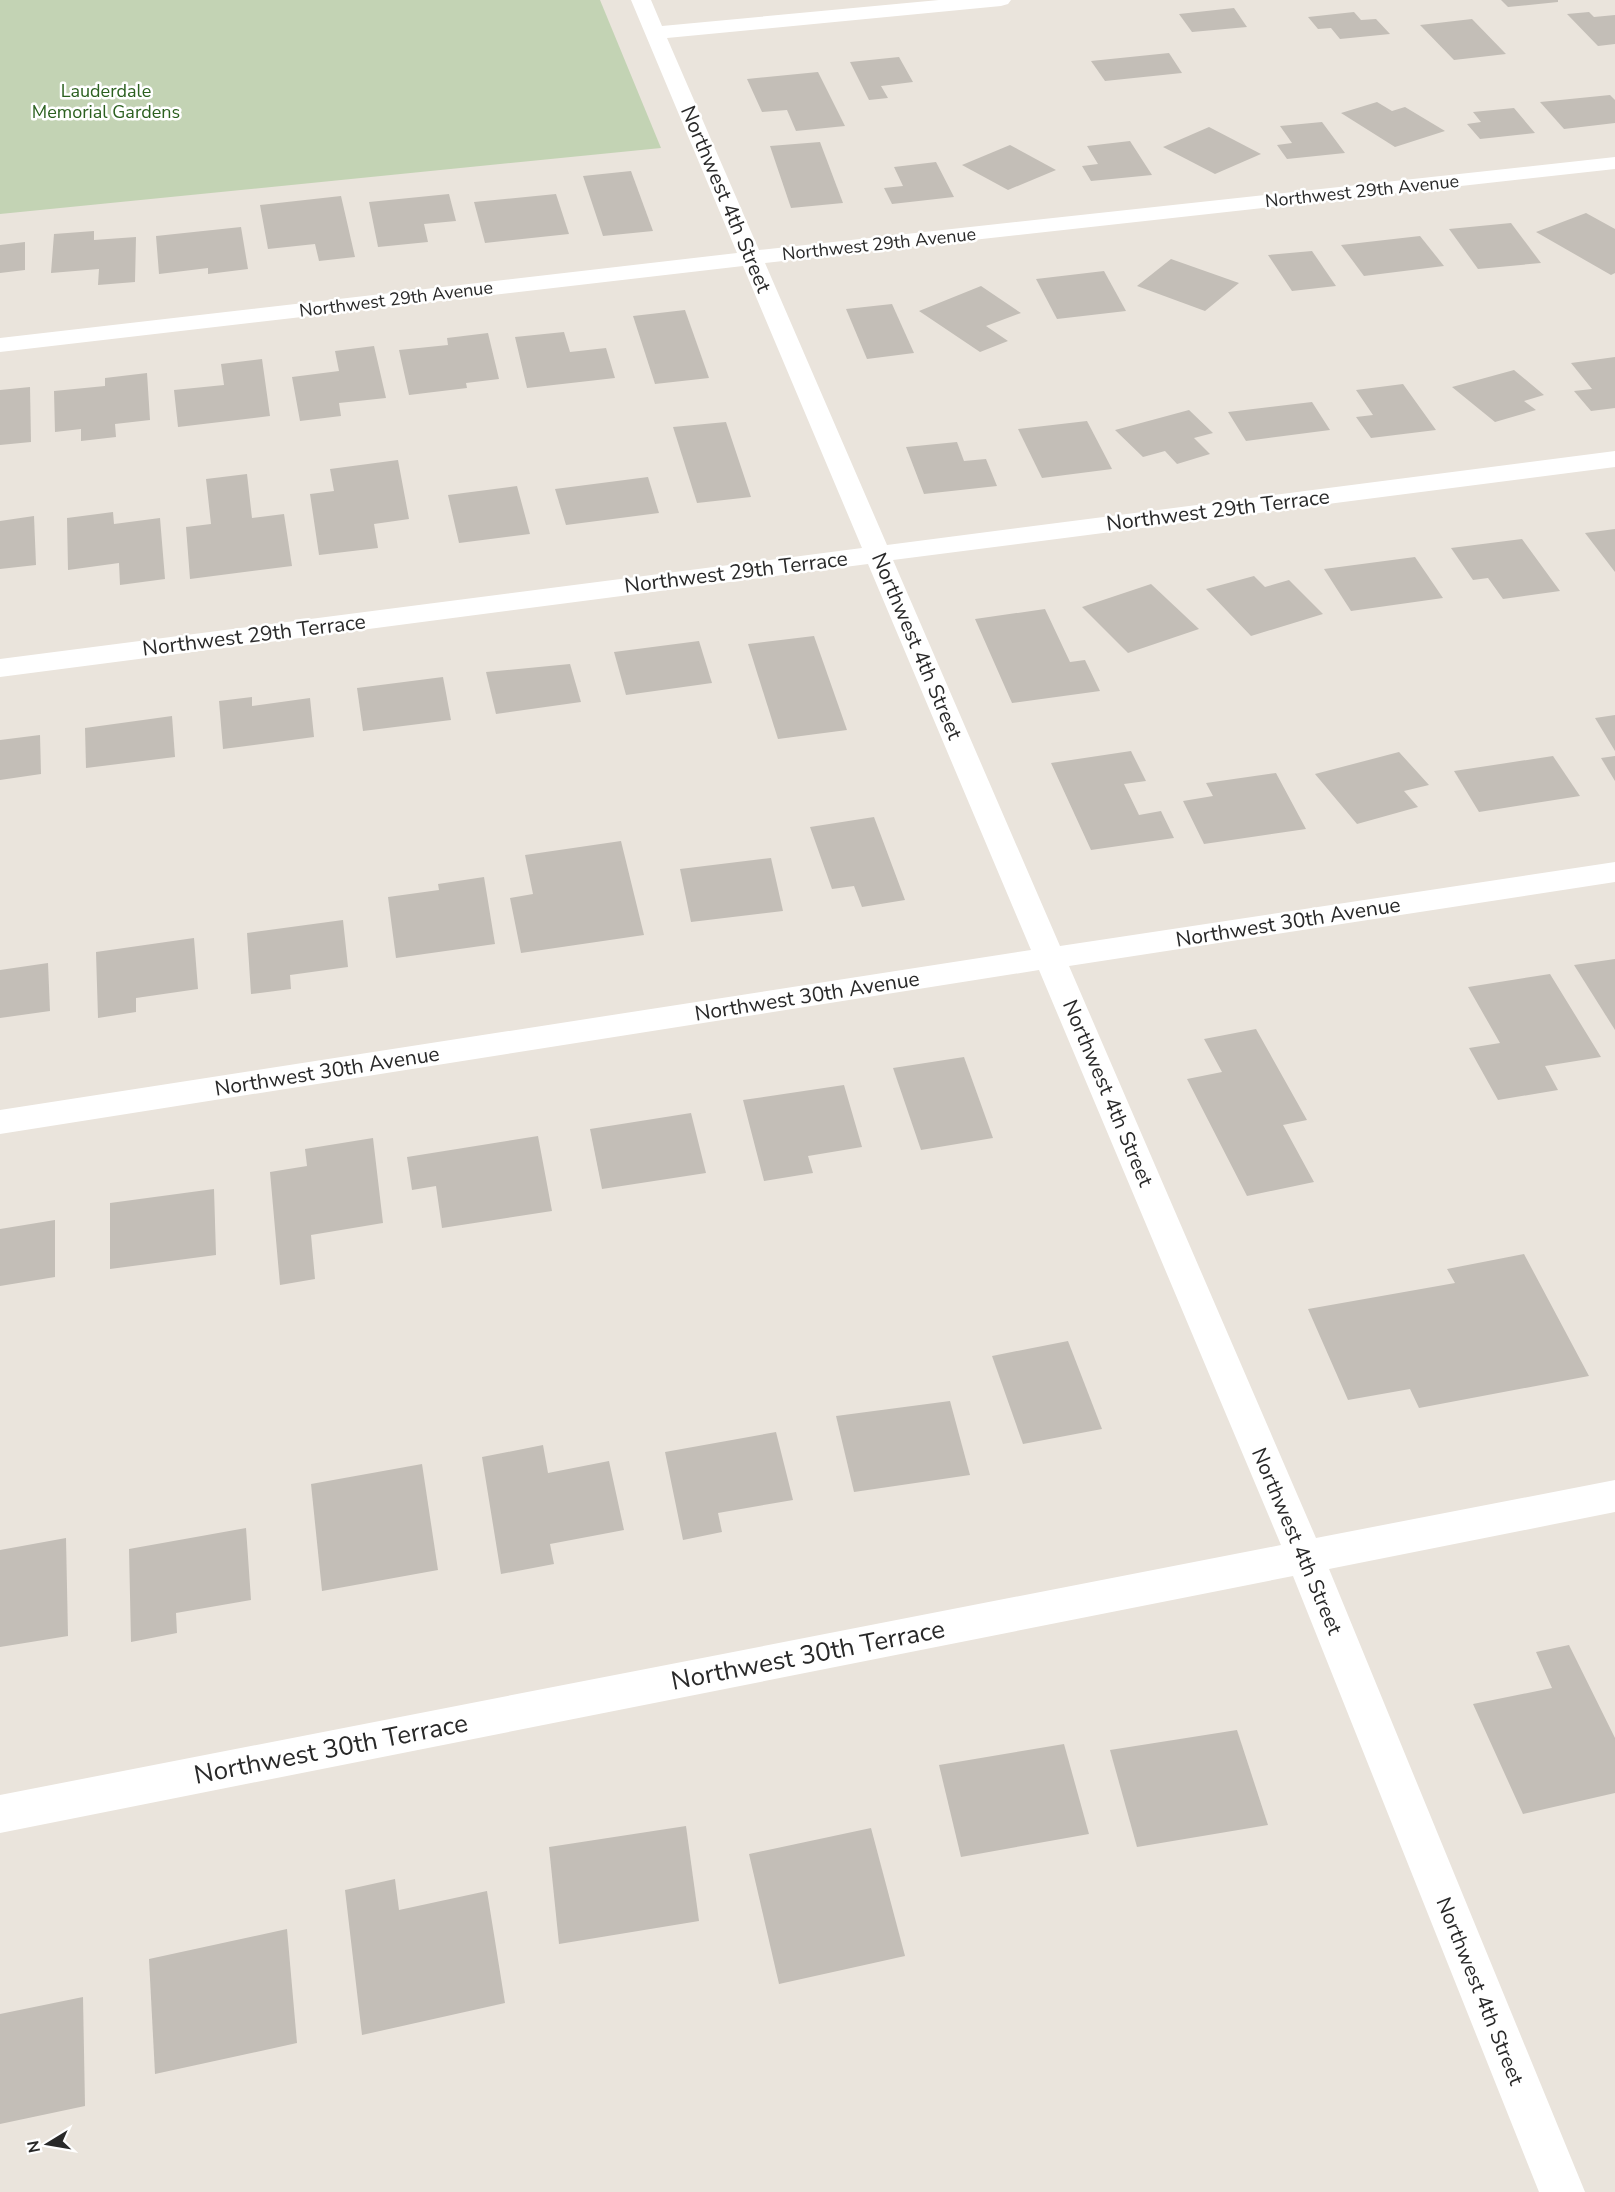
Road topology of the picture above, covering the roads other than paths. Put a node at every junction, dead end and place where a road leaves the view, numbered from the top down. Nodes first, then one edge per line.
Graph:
1 (641, 0) edge
2 (1001, 0) edge
3 (655, 33) junction
4 (1615, 163) edge
5 (751, 258) junction
6 (0, 345) edge
7 (1615, 459) edge
8 (878, 554) junction
9 (0, 668) edge
10 (1615, 872) edge
11 (1049, 958) junction
12 (0, 1122) edge
13 (1615, 1496) edge
14 (1305, 1557) junction
15 (0, 1814) edge
16 (1562, 2192) edge

1 - 3 street, Northwest 4th Street
2 - 3 street
3 - 5 street, Northwest 4th Street
4 - 5 street, Northwest 29th Avenue
5 - 6 street, Northwest 29th Avenue
5 - 8 street, Northwest 4th Street
7 - 8 street, Northwest 29th Terrace
8 - 9 street, Northwest 29th Terrace
8 - 11 street, Northwest 4th Street
10 - 11 street, Northwest 30th Avenue
11 - 12 street, Northwest 30th Avenue
11 - 14 street, Northwest 4th Street
13 - 14 street, Northwest 30th Terrace
14 - 15 street, Northwest 30th Terrace
14 - 16 street, Northwest 4th Street

